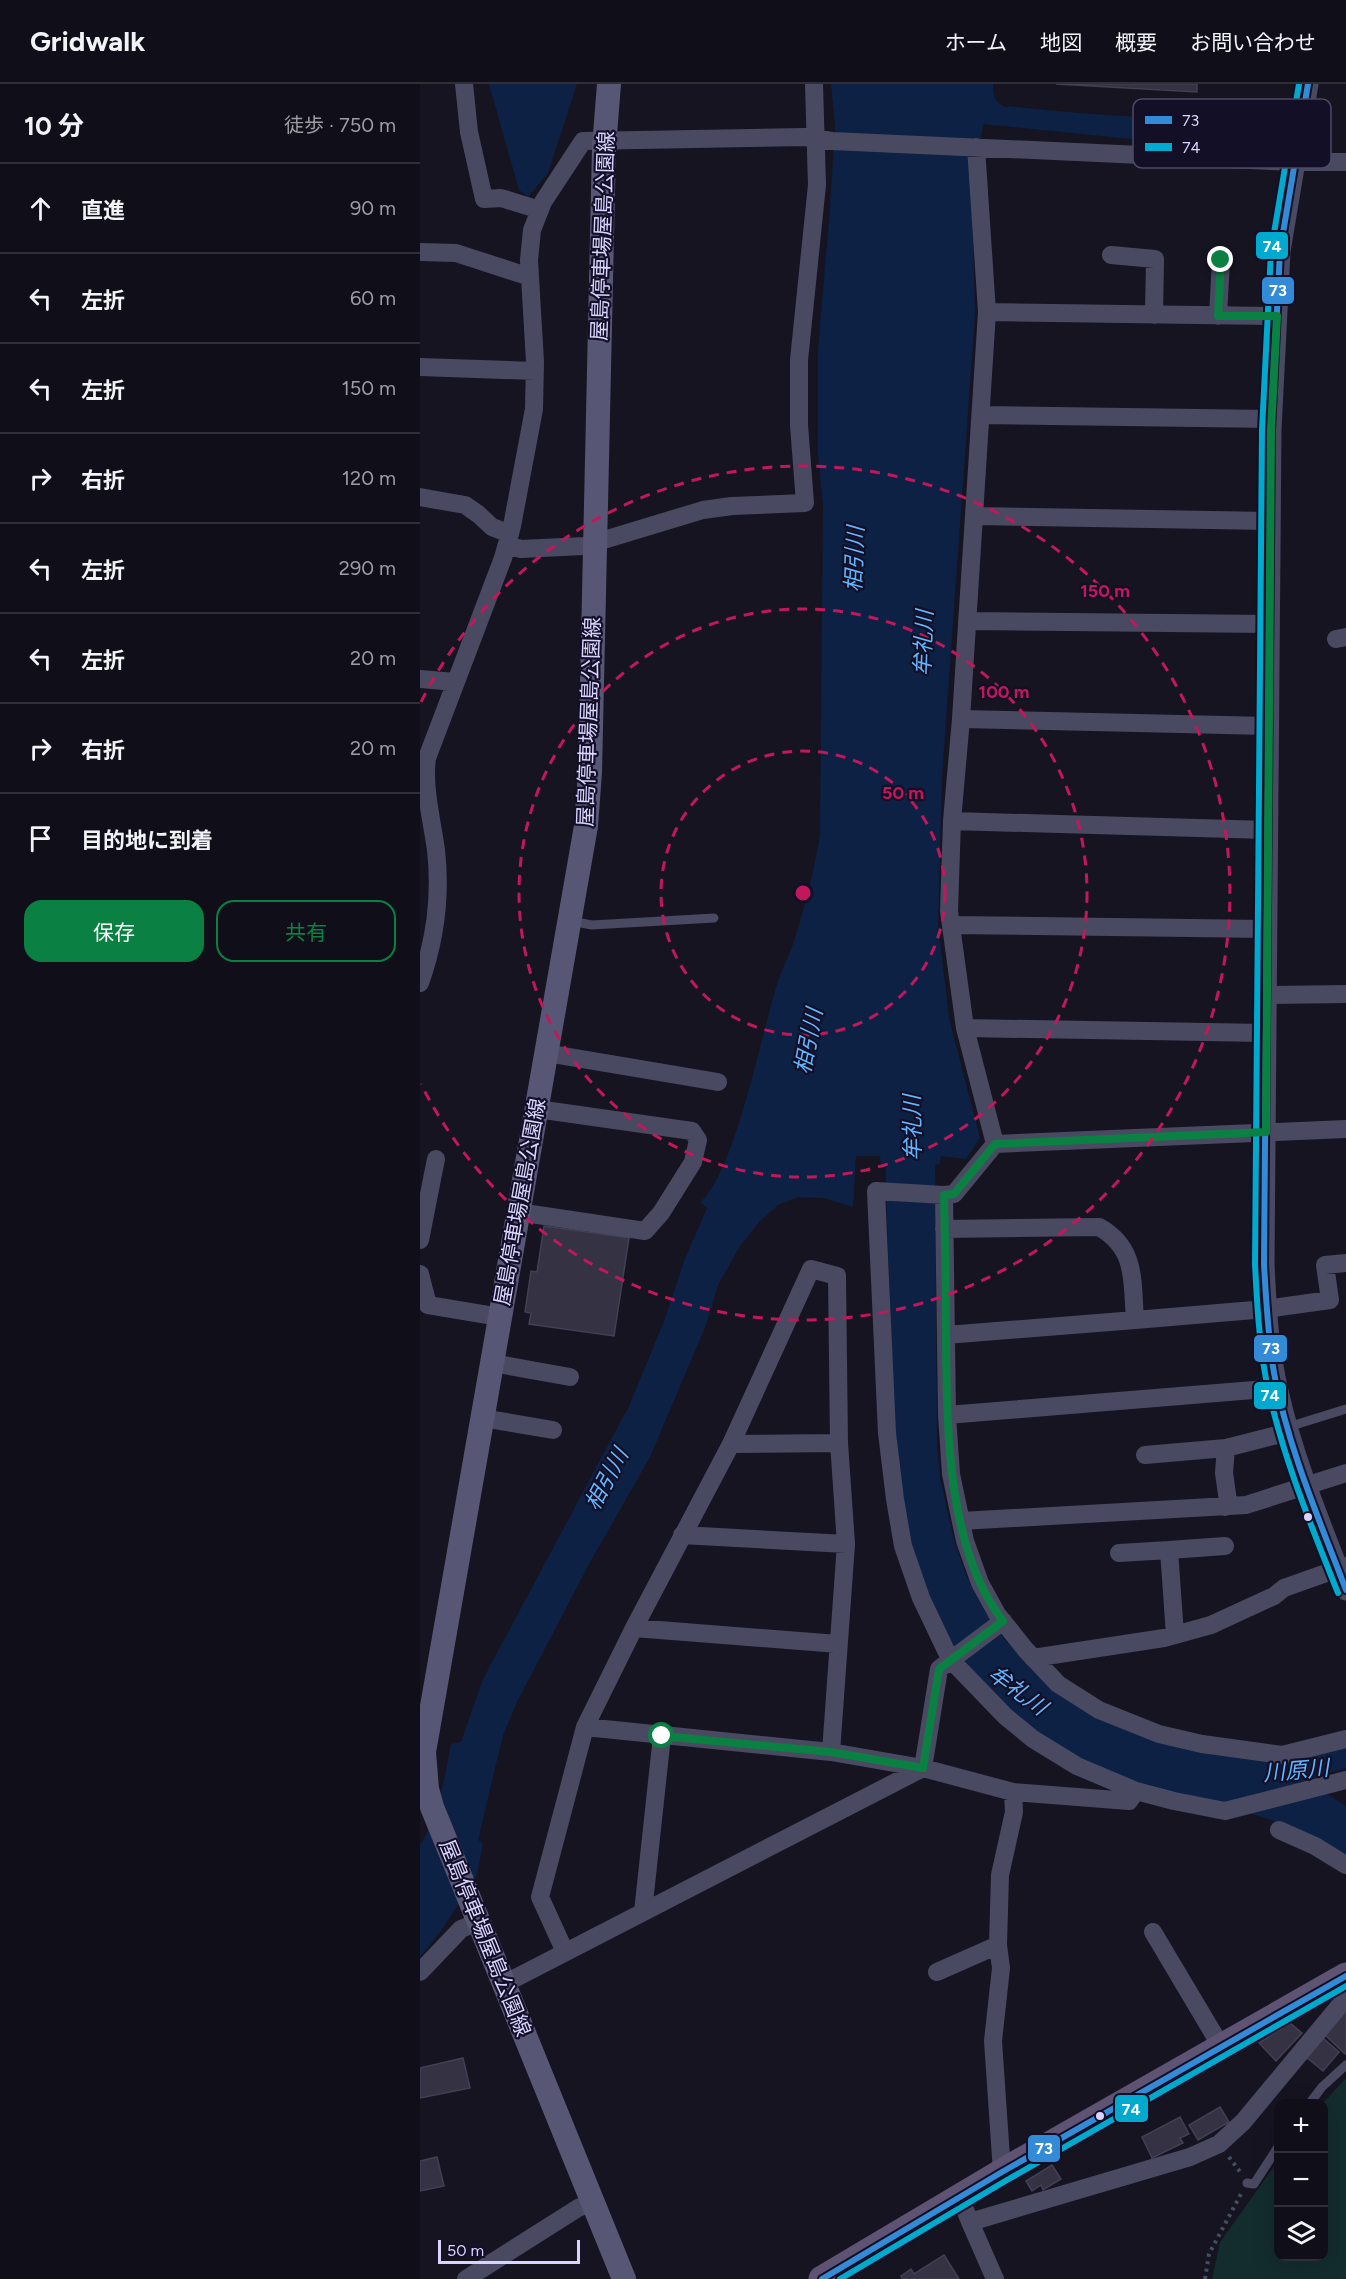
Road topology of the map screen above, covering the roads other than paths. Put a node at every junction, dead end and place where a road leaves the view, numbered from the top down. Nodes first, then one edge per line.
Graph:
1 (464, 84) edge
2 (609, 84) edge
3 (814, 84) edge
4 (1308, 84) edge
5 (1306, 99) edge
6 (824, 140) junction
7 (605, 141) junction
8 (972, 147) junction
9 (1133, 154) edge
10 (1294, 168) edge
11 (540, 210) junction
12 (420, 252) edge
13 (1111, 255) dead end
14 (1221, 260) dead end
15 (530, 277) junction
16 (987, 312) junction
17 (1154, 315) junction
18 (1218, 316) junction
19 (1277, 316) junction
20 (420, 367) edge
21 (535, 371) junction
22 (981, 415) junction
23 (1272, 419) junction
24 (420, 497) edge
25 (974, 516) junction
26 (1270, 521) junction
27 (508, 540) junction
28 (595, 543) junction
29 (968, 621) junction
30 (1269, 624) junction
31 (420, 679) edge
32 (455, 682) junction
33 (962, 719) junction
34 (1268, 726) junction
35 (423, 777) edge
36 (952, 821) junction
37 (1267, 830) junction
38 (714, 918) dead end
39 (570, 921) junction
40 (951, 925) junction
41 (1266, 929) junction
42 (420, 983) edge
43 (1346, 994) edge
44 (1265, 995) junction
45 (965, 1028) junction
46 (1265, 1034) junction
47 (546, 1053) junction
48 (718, 1082) dead end
49 (537, 1109) junction
50 (1346, 1129) edge
51 (1266, 1132) junction
52 (995, 1144) junction
53 (436, 1159) dead end
54 (944, 1195) junction
55 (518, 1212) junction
56 (944, 1229) junction
57 (420, 1240) edge
58 (1346, 1263) edge
59 (420, 1274) edge
60 (1266, 1309) junction
61 (500, 1317) junction
62 (1135, 1320) junction
63 (946, 1335) junction
64 (492, 1363) junction
65 (570, 1377) dead end
66 (1277, 1389) junction
67 (1346, 1409) edge
68 (947, 1415) junction
69 (482, 1418) junction
70 (553, 1430) dead end
71 (1288, 1430) junction
72 (839, 1443) junction
73 (731, 1444) junction
74 (1226, 1448) junction
75 (1145, 1455) dead end
76 (1346, 1473) edge
77 (1306, 1486) junction
78 (1225, 1507) junction
79 (961, 1521) junction
80 (682, 1536) junction
81 (846, 1544) junction
82 (1225, 1546) dead end
83 (1169, 1550) junction
84 (1119, 1553) dead end
85 (1342, 1567) edge
86 (1346, 1590) edge
87 (1003, 1621) junction
88 (634, 1628) junction
89 (1175, 1635) junction
90 (838, 1644) junction
91 (1033, 1658) junction
92 (950, 1659) junction
93 (585, 1727) junction
94 (662, 1736) junction
95 (1346, 1739) edge
96 (831, 1752) junction
97 (923, 1768) junction
98 (1346, 1780) edge
99 (425, 1787) edge
100 (1136, 1791) junction
101 (1013, 1792) junction
102 (1279, 1830) dead end
103 (1346, 1866) edge
104 (475, 1912) junction
105 (643, 1912) junction
106 (1154, 1932) dead end
107 (998, 1945) junction
108 (565, 1952) junction
109 (420, 1972) edge
110 (937, 1972) dead end
111 (1346, 1976) edge
112 (504, 1984) junction
113 (1346, 1998) edge
114 (1222, 2048) junction
115 (1346, 2065) edge
116 (1312, 2099) edge
117 (1274, 2153) edge
118 (1002, 2172) junction
119 (1247, 2183) road end
120 (960, 2197) junction
121 (592, 2202) junction
122 (970, 2222) junction
123 (466, 2279) edge
124 (624, 2279) edge
125 (822, 2279) edge
126 (995, 2279) edge

1 - 11 street
2 - 7 main road, 屋島停車場屋島公園線
3 - 6 street
4 - 5 street
6 - 7 street
6 - 8 street
6 - 28 street
7 - 11 street
7 - 28 main road, 屋島停車場屋島公園線
8 - 9 street
8 - 16 street
10 - 19 street
11 - 15 street
12 - 15 street
13 - 17 street
14 - 18 street
15 - 21 street
16 - 17 street
16 - 22 street
17 - 18 street
18 - 19 street
19 - 23 street
20 - 21 street
21 - 27 street
22 - 23 street
22 - 25 street
23 - 26 street
24 - 27 street
25 - 26 street
25 - 29 street
26 - 30 street
27 - 28 street
27 - 32 street
28 - 39 main road, 屋島停車場屋島公園線
29 - 30 street
29 - 33 street
30 - 34 street
31 - 32 street
32 - 35 street
33 - 34 street
33 - 36 street
34 - 37 street
35 - 42 street
36 - 37 street
36 - 40 street
37 - 41 street
38 - 39 lane
39 - 47 main road, 屋島停車場屋島公園線
40 - 41 street
40 - 45 street
41 - 44 street
43 - 44 street
44 - 46 street
45 - 46 street
45 - 52 street
46 - 51 street
47 - 48 street
47 - 49 main road, 屋島停車場屋島公園線
49 - 55 main road, 屋島停車場屋島公園線
49 - 55 street
50 - 51 street
51 - 52 street
51 - 60 street
52 - 54 street
53 - 57 street
54 - 56 street
54 - 92 street
55 - 61 main road, 屋島停車場屋島公園線
56 - 62 street
56 - 63 street
58 - 60 street
59 - 61 street
60 - 62 street
60 - 66 street
61 - 64 main road, 屋島停車場屋島公園線
62 - 63 street
63 - 68 street
64 - 65 street
64 - 69 main road, 屋島停車場屋島公園線
66 - 68 street
66 - 71 street
67 - 71 lane
68 - 79 street
69 - 70 street
69 - 99 main road, 屋島停車場屋島公園線
71 - 74 street
71 - 77 street
72 - 73 street
72 - 73 street
72 - 81 street
73 - 80 street
74 - 75 street
74 - 78 street
76 - 77 street
77 - 78 street
77 - 85 street
78 - 79 street
79 - 87 street
80 - 81 street
80 - 88 street
81 - 90 street
82 - 83 street
83 - 84 street
83 - 89 street
85 - 86 street
85 - 89 street
87 - 91 street
87 - 92 street
88 - 90 street
88 - 93 street
89 - 91 street
90 - 96 street
91 - 95 street
92 - 97 street
92 - 100 street
93 - 94 street
93 - 108 street
94 - 96 street
94 - 105 street
96 - 97 street
97 - 101 street
97 - 105 street
98 - 100 street
99 - 104 main road, 屋島停車場屋島公園線
100 - 101 street
101 - 107 street
102 - 103 street
104 - 109 street
104 - 112 main road, 屋島停車場屋島公園線
105 - 108 street
106 - 114 street
107 - 110 street
107 - 118 street
108 - 112 street
111 - 114 main road
112 - 121 main road, 屋島停車場屋島公園線
113 - 122 street
114 - 118 main road
115 - 116 lane
117 - 119 lane
118 - 120 main road
120 - 122 street
120 - 125 main road
121 - 123 street
121 - 124 main road, 屋島停車場屋島公園線
122 - 126 street

